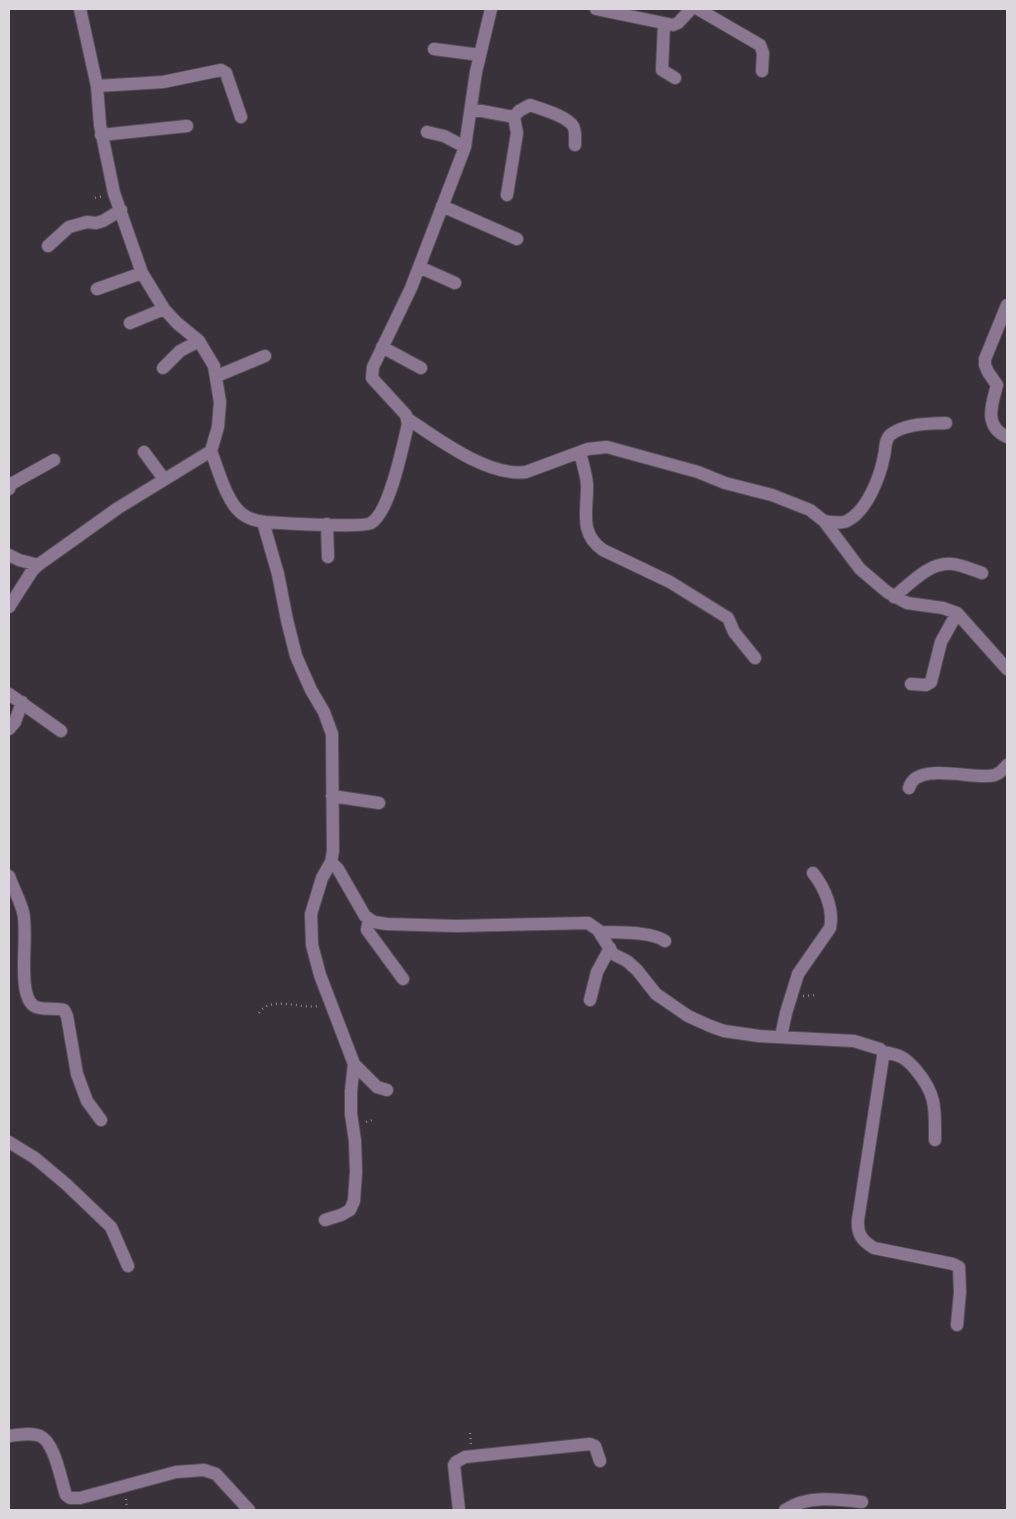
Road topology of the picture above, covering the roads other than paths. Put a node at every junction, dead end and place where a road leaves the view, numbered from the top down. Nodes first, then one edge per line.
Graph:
1 (81, 9) edge
2 (84, 9) edge
3 (491, 9) edge
4 (596, 9) edge
5 (691, 9) edge
6 (698, 9) edge
7 (664, 24) junction
8 (434, 49) dead end
9 (480, 55) junction
10 (762, 72) dead end
11 (675, 78) dead end
12 (97, 86) junction
13 (471, 109) junction
14 (514, 117) junction
15 (241, 118) dead end
16 (187, 126) dead end
17 (427, 132) dead end
18 (102, 135) junction
19 (575, 145) dead end
20 (465, 147) junction
21 (507, 195) dead end
22 (442, 206) junction
23 (121, 210) junction
24 (517, 239) dead end
25 (48, 246) dead end
26 (419, 267) junction
27 (142, 273) junction
28 (455, 283) dead end
29 (97, 289) dead end
30 (1007, 305) edge
31 (164, 309) junction
32 (130, 323) dead end
33 (200, 341) junction
34 (382, 347) junction
35 (265, 356) dead end
36 (163, 368) dead end
37 (421, 368) dead end
38 (217, 376) junction
39 (1002, 387) edge
40 (408, 420) junction
41 (946, 423) dead end
42 (1007, 437) edge
43 (211, 451) junction
44 (144, 452) dead end
45 (580, 452) junction
46 (54, 460) dead end
47 (164, 479) junction
48 (9, 489) edge
49 (824, 521) junction
50 (263, 522) junction
51 (327, 524) junction
52 (9, 554) edge
53 (328, 557) dead end
54 (38, 565) junction
55 (982, 574) dead end
56 (894, 597) junction
57 (9, 607) edge
58 (957, 613) junction
59 (755, 658) dead end
60 (1007, 669) edge
61 (911, 684) dead end
62 (9, 694) edge
63 (22, 702) junction
64 (9, 730) edge
65 (61, 731) dead end
66 (1007, 765) edge
67 (909, 788) dead end
68 (332, 796) junction
69 (379, 803) dead end
70 (331, 862) junction
71 (813, 873) dead end
72 (9, 876) edge
73 (13, 899) edge
74 (369, 920) junction
75 (600, 932) junction
76 (665, 941) dead end
77 (610, 948) junction
78 (403, 979) dead end
79 (590, 1000) dead end
80 (781, 1036) junction
81 (883, 1052) junction
82 (354, 1064) junction
83 (388, 1090) dead end
84 (101, 1120) dead end
85 (935, 1140) dead end
86 (9, 1142) edge
87 (326, 1220) dead end
88 (128, 1266) dead end
89 (957, 1325) dead end
90 (9, 1436) edge
91 (600, 1461) dead end
92 (862, 1502) dead end
93 (70, 1504) edge
94 (249, 1510) edge
95 (459, 1510) edge
96 (785, 1510) edge

1 - 2 street
1 - 12 street
3 - 9 street
4 - 7 street
5 - 7 street
6 - 10 street
7 - 11 street
8 - 9 street
9 - 13 street
12 - 15 street
12 - 18 street
13 - 14 street
13 - 20 street
14 - 19 street
14 - 21 street
16 - 18 street
17 - 20 street
18 - 23 street
20 - 22 street
22 - 24 street
22 - 26 street
23 - 25 street
23 - 27 street
26 - 28 street
26 - 34 street
27 - 29 street
27 - 31 street
30 - 39 street
31 - 32 street
31 - 33 street
33 - 36 street
33 - 38 street
34 - 37 street
34 - 40 street
35 - 38 street
38 - 43 street
39 - 42 street
40 - 45 street
40 - 51 street
41 - 49 street
43 - 47 street
43 - 50 street
44 - 47 street
45 - 49 street
45 - 59 street
46 - 48 street
47 - 54 street
49 - 56 street
50 - 51 street
50 - 68 street
51 - 53 street
52 - 54 street
54 - 57 street
55 - 56 street
56 - 58 street
58 - 60 street
58 - 61 street
62 - 63 street
63 - 64 street
63 - 65 street
66 - 67 street
68 - 69 street
68 - 70 street
70 - 74 street
70 - 82 street
71 - 80 street
72 - 73 street
73 - 84 street
74 - 75 street
74 - 78 street
75 - 76 street
75 - 77 street
77 - 79 street
77 - 80 street
80 - 81 street
81 - 85 street
81 - 89 street
82 - 83 street
82 - 87 street
86 - 88 street
90 - 93 street
91 - 95 street
92 - 96 street
93 - 94 street

